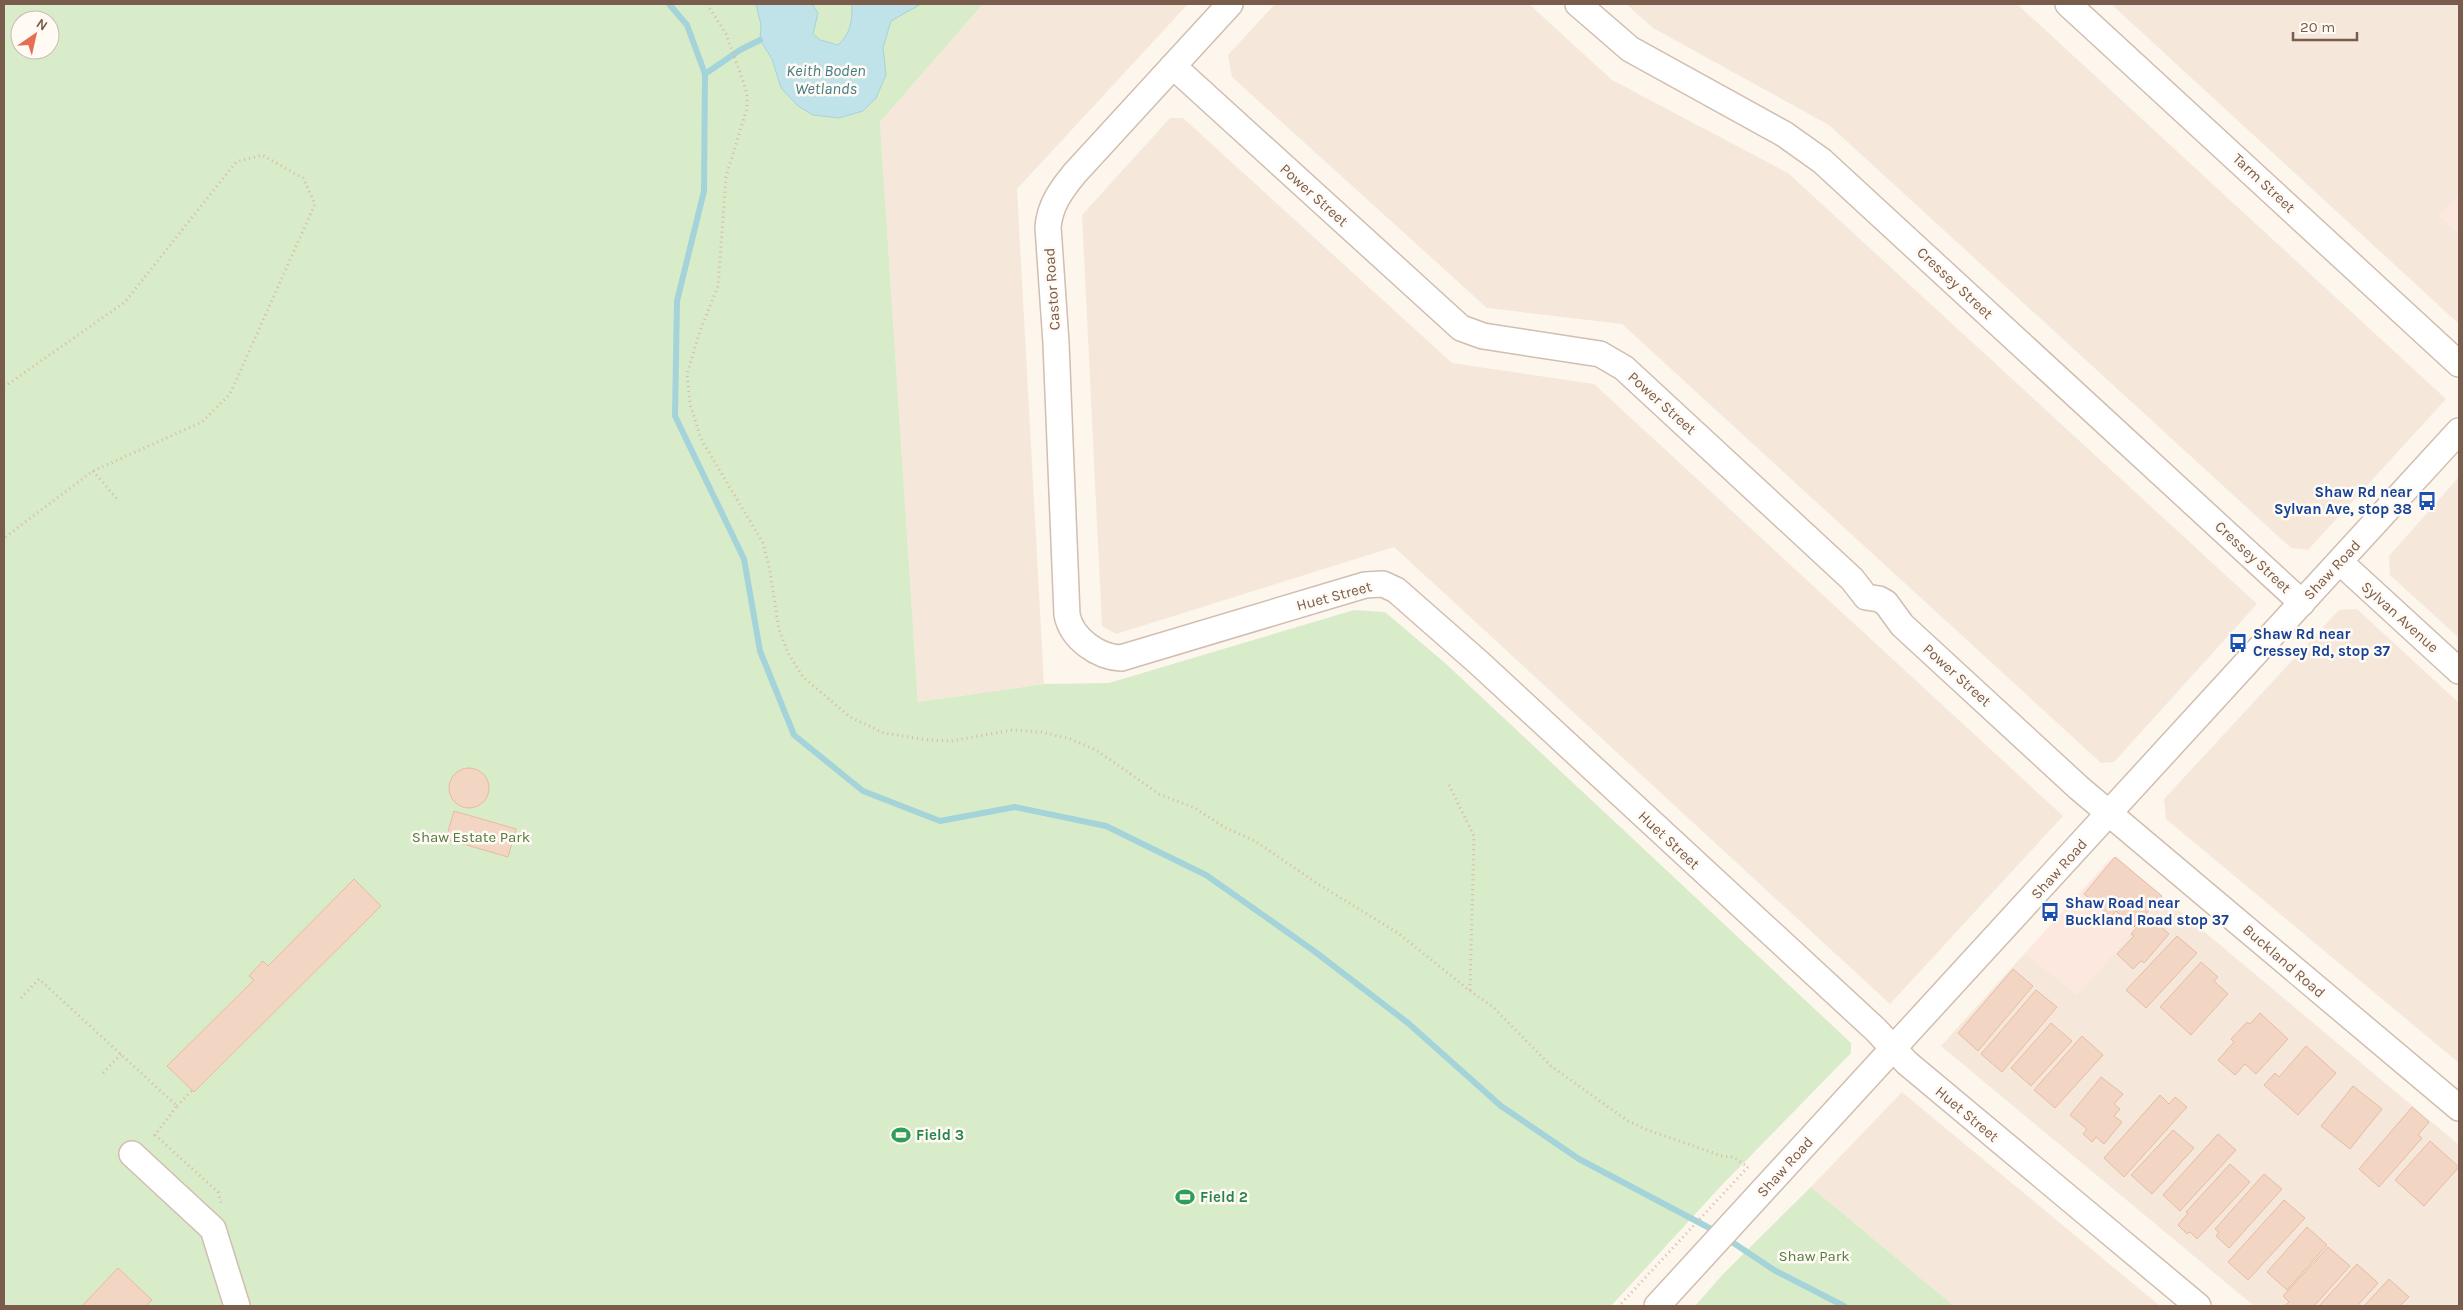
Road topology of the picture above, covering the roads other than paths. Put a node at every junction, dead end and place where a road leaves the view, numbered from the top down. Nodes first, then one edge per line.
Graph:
1 (1230, 4) edge
2 (1578, 4) edge
3 (2068, 4) edge
4 (1173, 66) junction
5 (2459, 364) edge
6 (2459, 432) edge
7 (2340, 562) junction
8 (2302, 603) junction
9 (1078, 638) joint
10 (2459, 671) edge
11 (2110, 812) junction
12 (1894, 1049) junction
13 (2459, 1108) edge
14 (132, 1154) dead end
15 (237, 1306) edge
16 (1658, 1306) edge
17 (2198, 1306) edge

1 - 4 street, Castor Road
2 - 8 street, Cressey Street
3 - 5 street, Tarm Street
4 - 9 street, Castor Road
4 - 11 street, Power Street
6 - 7 street, Shaw Road
7 - 8 street, Shaw Road
7 - 10 street, Sylvan Avenue
8 - 11 street, Shaw Road
9 - 12 street, Huet Street
11 - 12 street, Shaw Road
11 - 13 street, Buckland Road
12 - 16 street, Shaw Road
12 - 17 street, Huet Street
14 - 15 street

